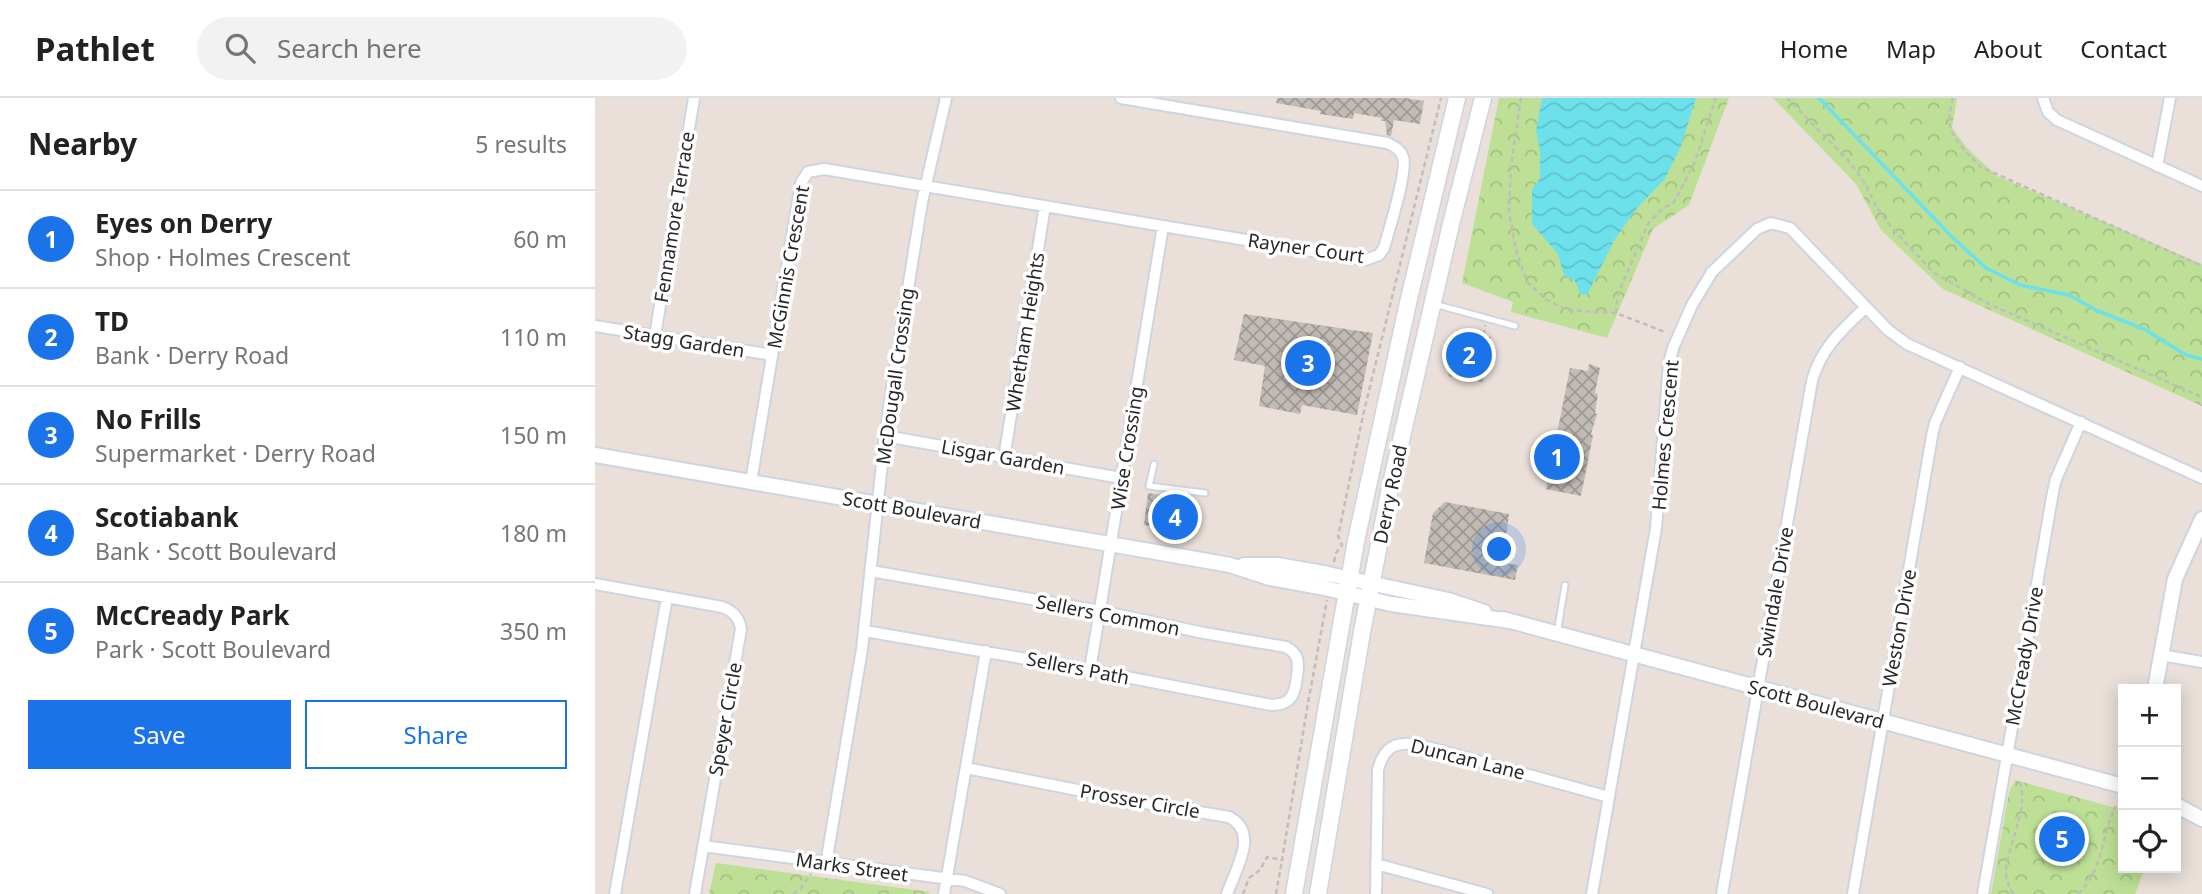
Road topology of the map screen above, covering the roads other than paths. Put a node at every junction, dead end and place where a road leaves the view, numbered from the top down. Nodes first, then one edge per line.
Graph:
1 (694, 98) edge
2 (946, 98) edge
3 (1121, 98) edge
4 (1457, 98) edge
5 (1483, 98) edge
6 (2043, 98) edge
7 (2169, 98) edge
8 (2157, 166) junction
9 (926, 186) junction
10 (2202, 186) edge
11 (1045, 206) junction
12 (1163, 226) junction
13 (1433, 303) junction
14 (1866, 307) junction
15 (595, 326) edge
16 (1515, 326) dead end
17 (655, 336) junction
18 (772, 355) junction
19 (1961, 367) junction
20 (2081, 422) junction
21 (885, 436) junction
22 (595, 455) edge
23 (1004, 458) junction
24 (1154, 464) dead end
25 (1121, 478) junction
26 (2202, 478) edge
27 (751, 482) junction
28 (1205, 493) dead end
29 (878, 504) junction
30 (2202, 519) edge
31 (1111, 544) junction
32 (871, 571) junction
33 (595, 584) edge
34 (1565, 585) dead end
35 (1348, 586) junction
36 (1370, 591) junction
37 (667, 597) junction
38 (1100, 611) junction
39 (865, 631) junction
40 (1557, 634) junction
41 (986, 651) junction
42 (1634, 654) junction
43 (2161, 654) junction
44 (2202, 662) edge
45 (1090, 670) junction
46 (2156, 684) edge
47 (1758, 688) junction
48 (1290, 699) joint
49 (1883, 722) junction
50 (2007, 755) junction
51 (966, 768) junction
52 (2118, 785) edge
53 (1609, 797) junction
54 (2181, 808) edge
55 (2202, 819) edge
56 (703, 846) junction
57 (826, 864) junction
58 (1376, 864) junction
59 (946, 879) junction
60 (614, 894) edge
61 (695, 894) edge
62 (944, 894) edge
63 (1000, 894) edge
64 (1227, 894) edge
65 (1294, 894) edge
66 (1318, 894) edge
67 (1376, 894) edge
68 (1487, 894) edge
69 (1592, 894) edge
70 (1722, 894) edge
71 (1853, 894) edge
72 (1983, 894) edge

1 - 17 street, Fennamore Terrace
2 - 9 street, McDougall Crossing
3 - 12 street, Rayner Court
4 - 35 main road, Derry Road
5 - 13 main road, Derry Road
6 - 8 street
7 - 8 street
8 - 10 street
9 - 11 street, Rayner Court
9 - 18 street, McGinnis Crescent
9 - 21 street, McDougall Crossing
11 - 12 street, Rayner Court
11 - 23 street, Whetham Heights
12 - 25 street, Wise Crossing
13 - 16 lane
13 - 36 main road, Derry Road
14 - 19 street, Holmes Crescent
14 - 42 street, Holmes Crescent
14 - 47 street, Swindale Drive
15 - 17 street, Stagg Garden
17 - 18 street, Stagg Garden
18 - 27 street, McGinnis Crescent
19 - 20 street, Holmes Crescent
19 - 49 street, Weston Drive
20 - 26 street, Holmes Crescent
20 - 50 street, McCready Drive
21 - 23 street, Lisgar Garden
21 - 29 street, McDougall Crossing
22 - 27 street, Scott Boulevard
23 - 25 street, Lisgar Garden
24 - 28 lane
25 - 31 street, Wise Crossing
27 - 29 street, Scott Boulevard
29 - 31 street, Scott Boulevard
29 - 32 street, McDougall Crossing
30 - 43 street
31 - 35 street, Scott Boulevard
31 - 38 street, Wise Crossing
32 - 38 street, Sellers Common
32 - 39 street, McDougall Crossing
33 - 37 street, Speyer Circle
34 - 40 lane
35 - 36 street, Scott Boulevard
35 - 65 main road, Derry Road
36 - 40 street, Scott Boulevard
36 - 66 main road, Derry Road
37 - 56 street, Speyer Circle
37 - 60 street
38 - 45 street, Wise Crossing
38 - 48 street, Sellers Common
39 - 41 street, Sellers Path
39 - 57 street, McDougall Crossing
40 - 42 street, Scott Boulevard
41 - 45 street, Sellers Path
41 - 51 street
42 - 47 street, Scott Boulevard
42 - 53 street, Holmes Crescent
43 - 44 street
43 - 46 street
45 - 48 street, Sellers Path
47 - 49 street, Scott Boulevard
47 - 70 street, Swindale Drive
49 - 50 street, Scott Boulevard
49 - 71 street, Weston Drive
50 - 52 street, Scott Boulevard
50 - 72 street, McCready Drive
51 - 59 street
51 - 64 street, Prosser Circle
53 - 58 street, Duncan Lane
53 - 69 street, Holmes Crescent
54 - 55 street
56 - 57 street, Marks Street
56 - 61 street, Speyer Circle
57 - 59 street, Marks Street
58 - 67 street, Duncan Lane
58 - 68 street
59 - 62 street
59 - 63 street, Marks Street

